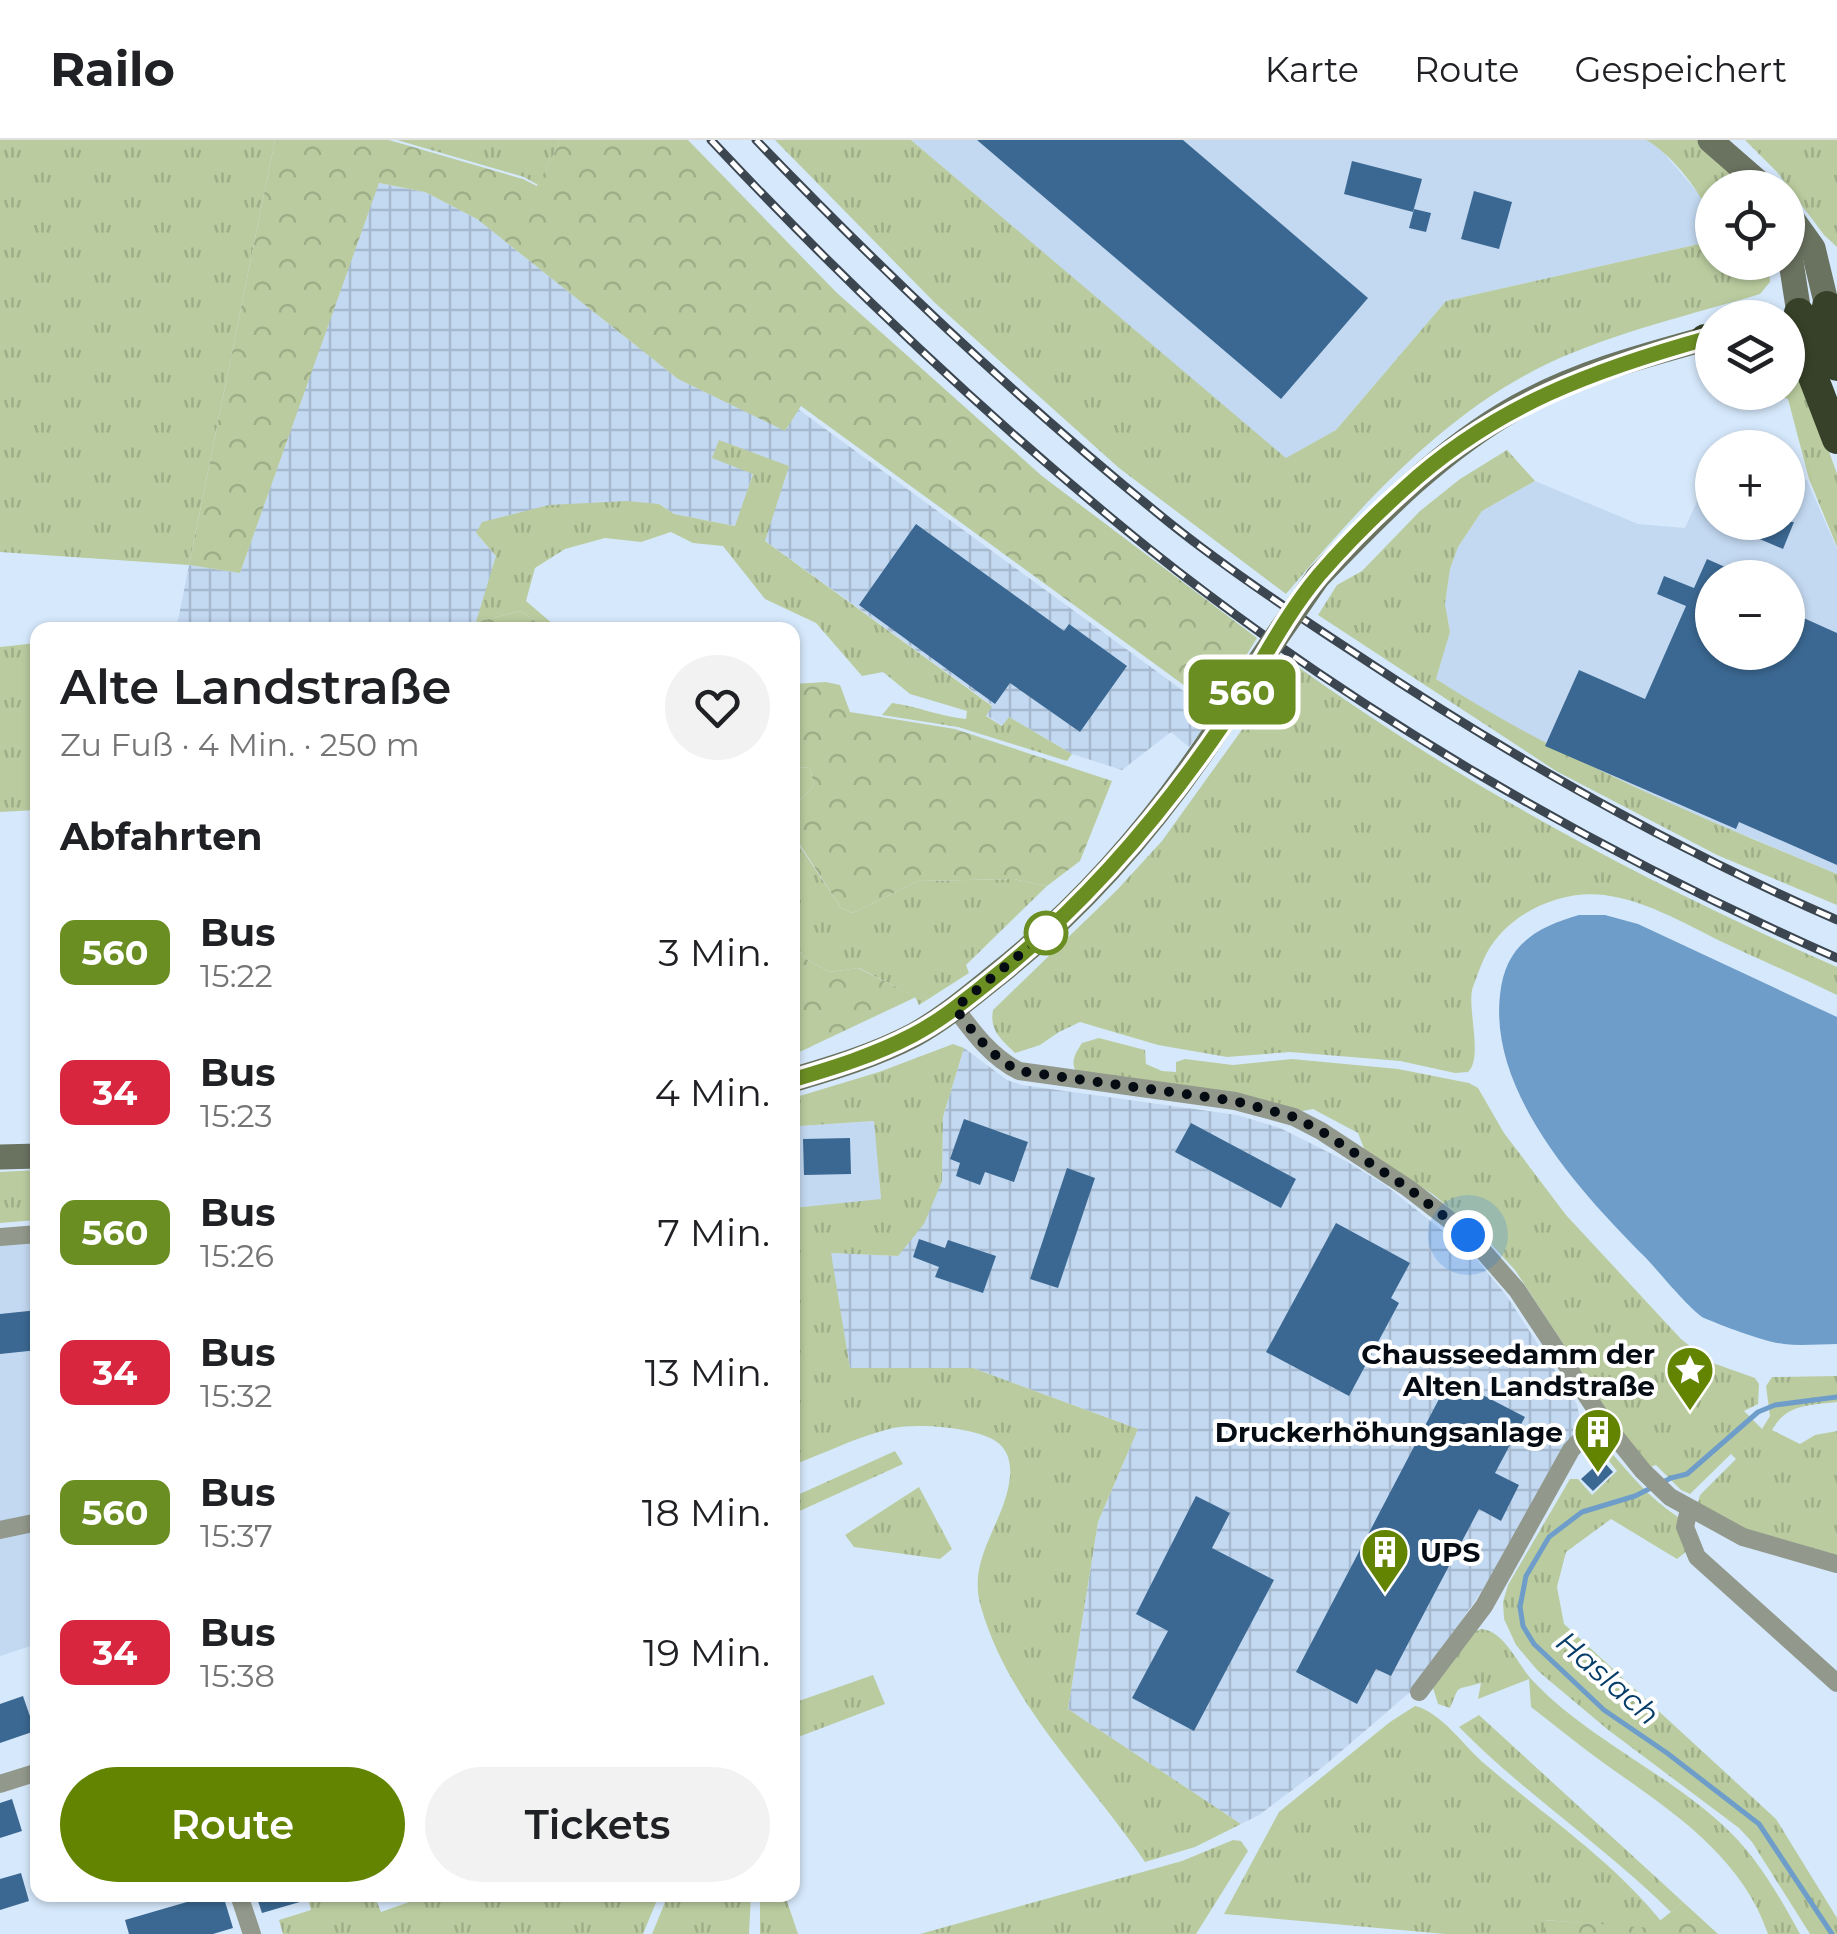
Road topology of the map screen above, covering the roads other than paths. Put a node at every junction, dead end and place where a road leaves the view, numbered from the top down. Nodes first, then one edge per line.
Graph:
1 (1710, 140) edge
2 (1744, 170) edge
3 (1805, 247) edge
4 (1837, 262) edge
5 (1805, 275) edge
6 (1811, 310) edge
7 (1695, 343) edge
8 (1812, 366) edge
9 (1837, 439) edge
10 (955, 1008) junction
11 (800, 1077) edge
12 (30, 1156) edge
13 (0, 1158) edge
14 (30, 1235) edge
15 (0, 1237) edge
16 (1606, 1426) junction
17 (1689, 1509) junction
18 (30, 1524) edge
19 (0, 1530) edge
20 (1837, 1564) edge
21 (1837, 1683) edge
22 (1419, 1692) dead end
23 (30, 1775) edge
24 (0, 1784) edge
25 (241, 1902) edge
26 (252, 1934) edge

1 - 2 street
3 - 4 street
5 - 6 street
6 - 8 highway
7 - 10 street, bridge
8 - 9 highway
10 - 11 street
10 - 16 street
12 - 13 street
14 - 15 street
16 - 17 street
16 - 22 street
17 - 20 street
17 - 21 street
18 - 19 street
23 - 24 street
25 - 26 street

